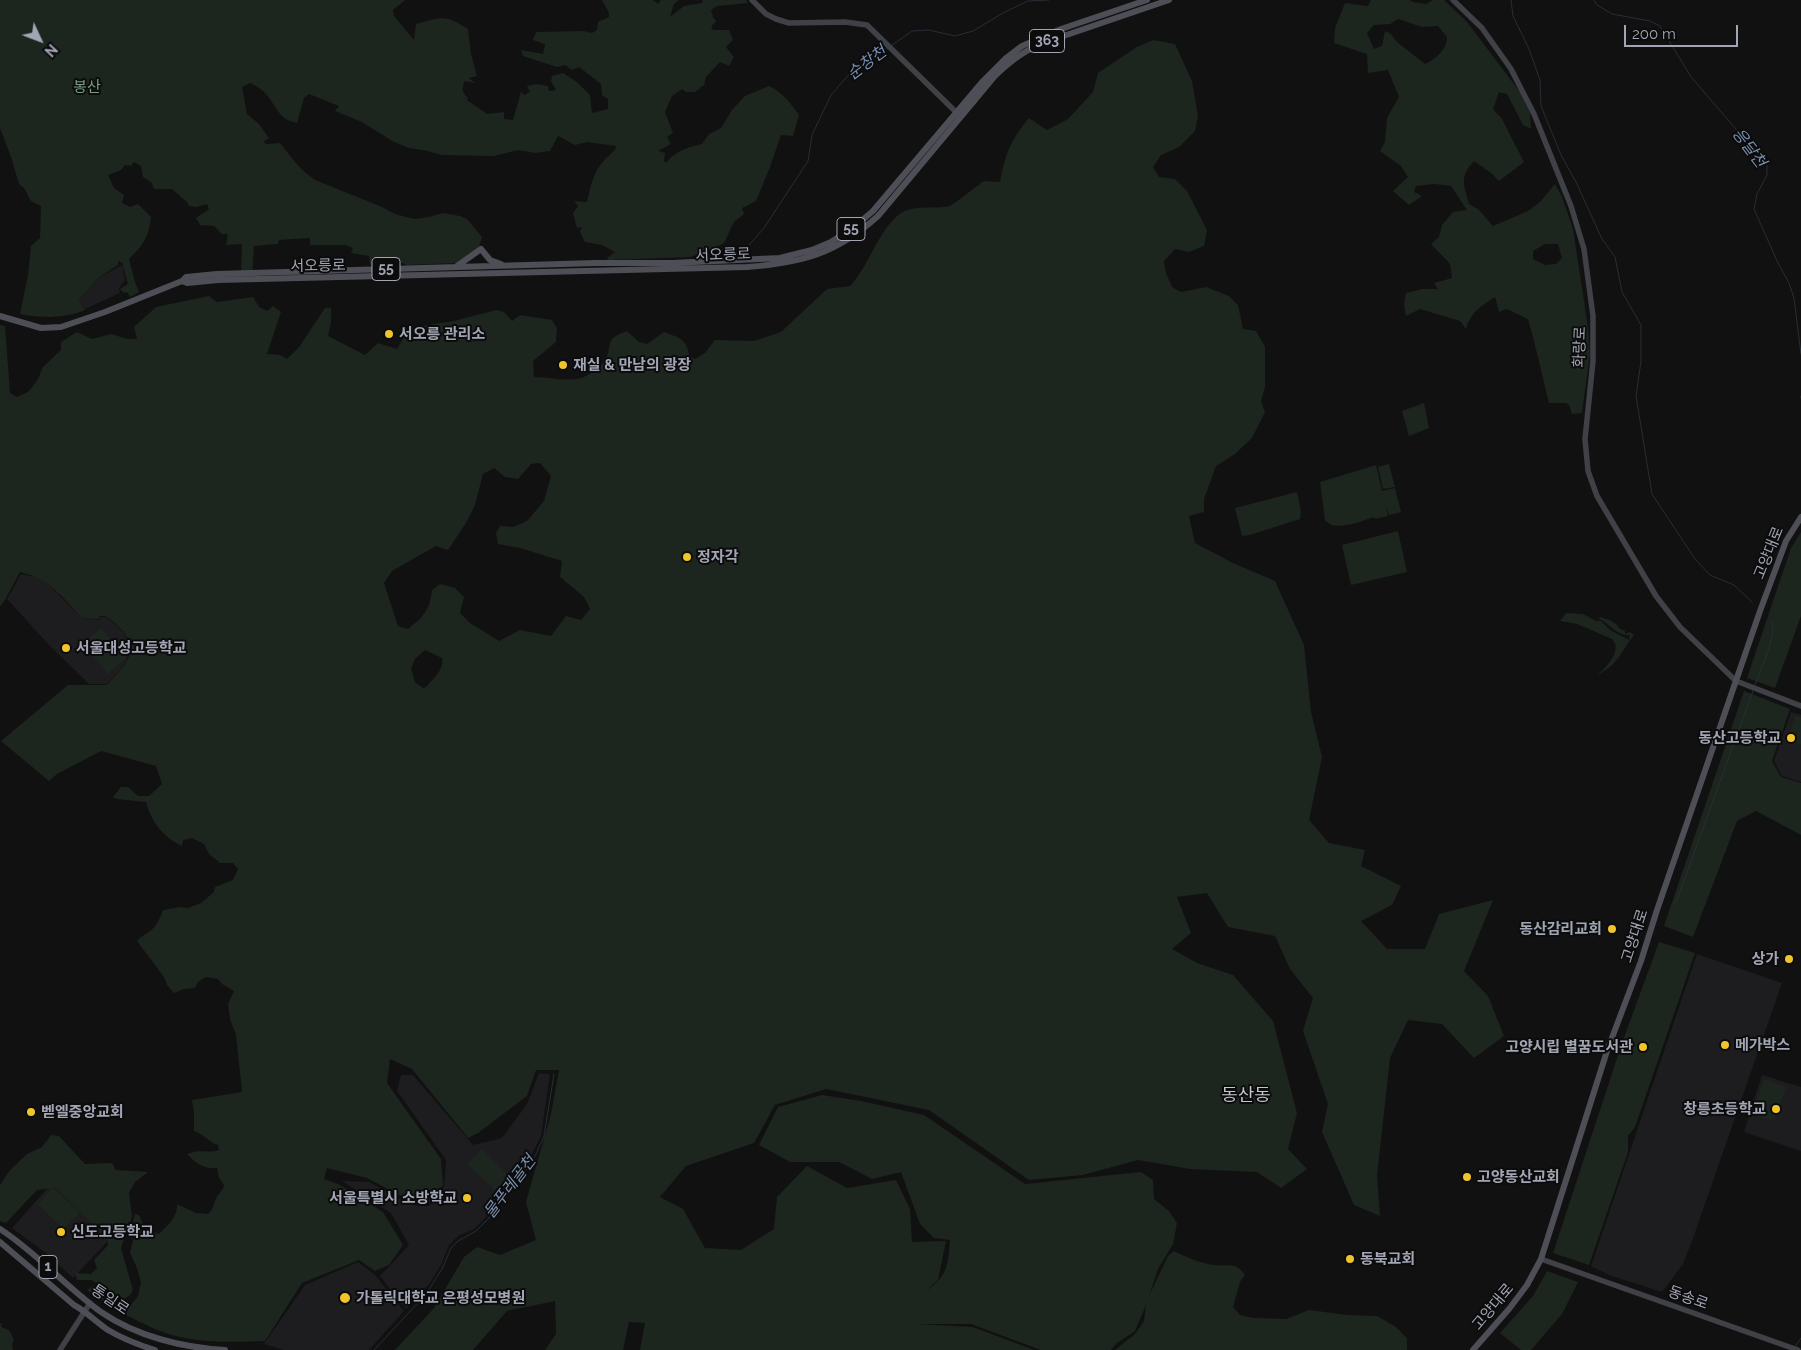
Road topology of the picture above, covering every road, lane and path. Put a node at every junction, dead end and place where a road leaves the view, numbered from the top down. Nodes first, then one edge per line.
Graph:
1 (752, 0) edge
2 (1147, 0) edge
3 (1169, 0) edge
4 (1453, 0) edge
5 (959, 115) junction
6 (508, 266) junction
7 (451, 267) junction
8 (345, 274) junction
9 (0, 316) edge
10 (1801, 516) edge
11 (1736, 680) junction
12 (1801, 706) edge
13 (0, 1229) edge
14 (0, 1242) edge
15 (1541, 1258) junction
16 (90, 1303) junction
17 (84, 1310) junction
18 (60, 1350) edge
19 (155, 1350) edge
20 (225, 1350) edge
21 (1473, 1350) edge
22 (1798, 1350) edge

1 - 5 main road
2 - 5 main road, 서오릉로 / 363
3 - 5 main road, 서오릉로 / 363
4 - 11 main road, 화랑로
5 - 6 main road, 서오릉로 / 55
5 - 8 main road, 서오릉로 / 55
6 - 7 main road, 서오릉로 / 55
6 - 7 main road
7 - 8 main road, 서오릉로 / 55
8 - 9 main road, 서오릉로
10 - 11 main road, 고양대로
11 - 12 main road, 화랑로
11 - 15 main road, 고양대로
13 - 16 main road, 통일로 / 1
14 - 17 main road, 통일로 / 1
15 - 21 main road, 고양대로
15 - 22 main road, 동송로
16 - 17 main road
16 - 20 main road, 통일로 / 1
17 - 18 main road
17 - 19 main road, 통일로 / 1

